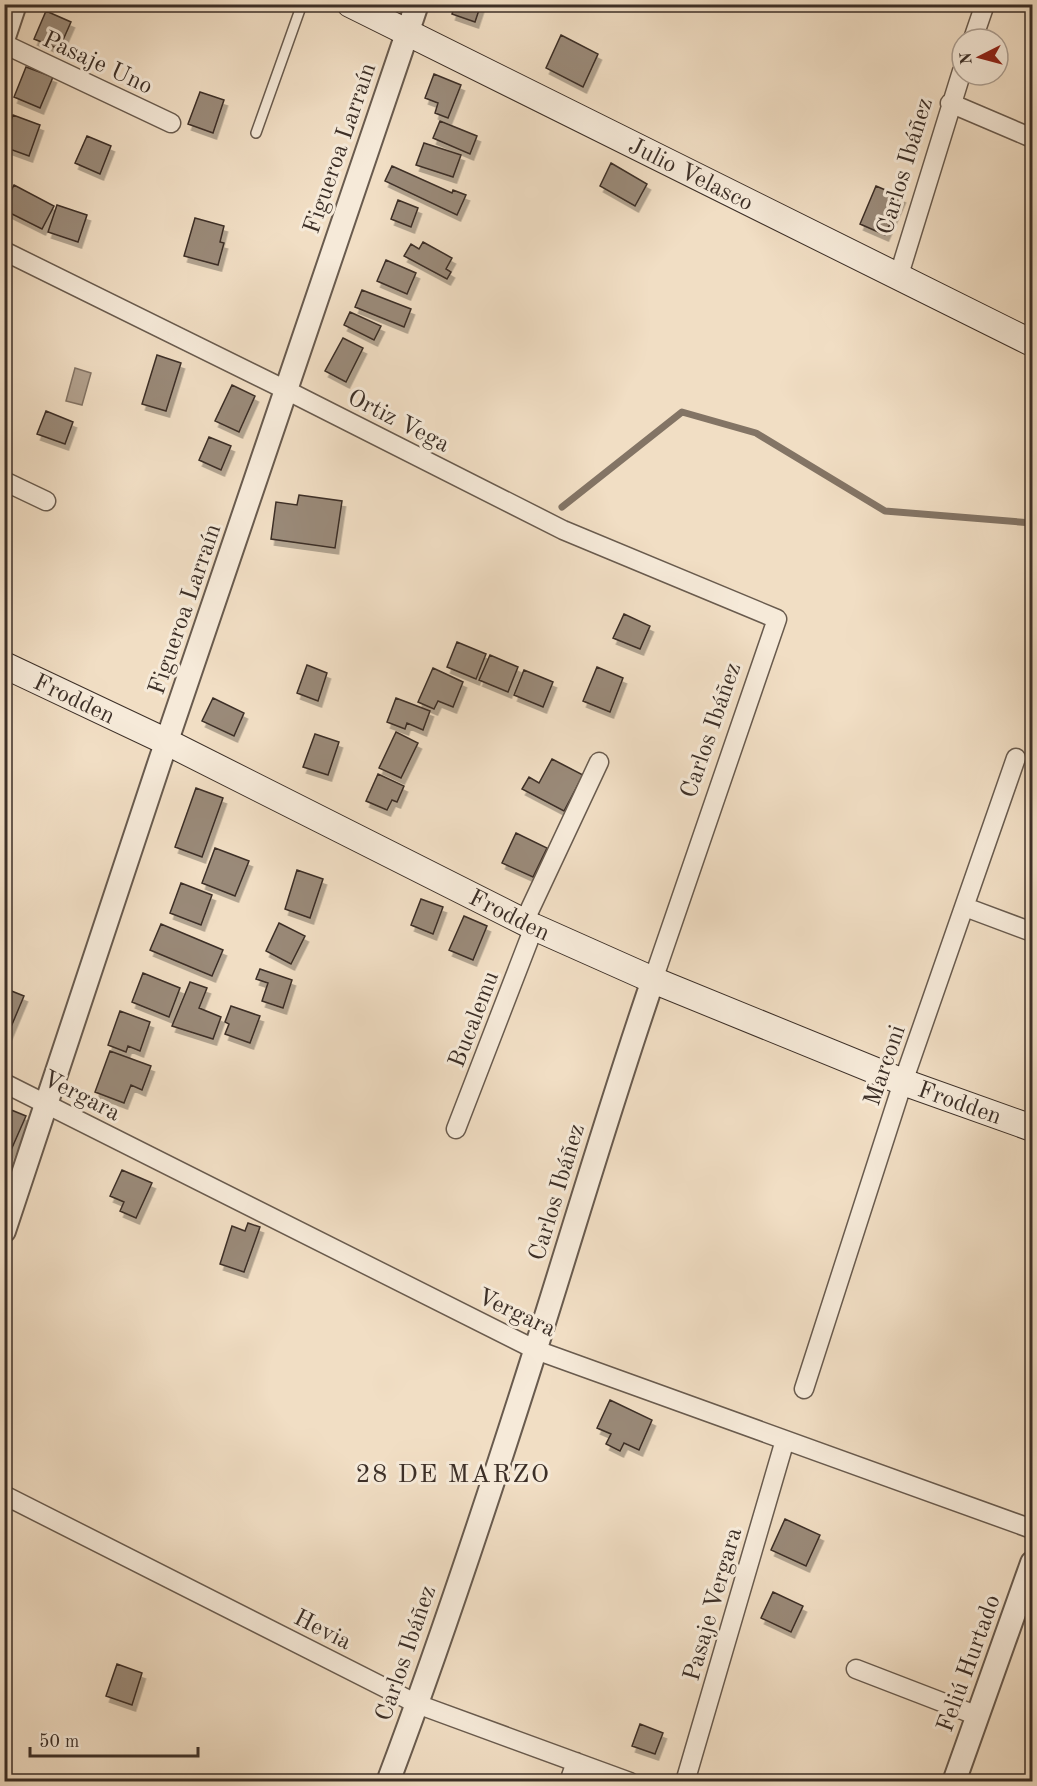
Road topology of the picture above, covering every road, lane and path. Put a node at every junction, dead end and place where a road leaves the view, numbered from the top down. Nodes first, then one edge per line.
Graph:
1 (15, 4) edge
2 (302, 4) edge
3 (350, 4) edge
4 (417, 4) edge
5 (986, 4) edge
6 (977, 27) edge
7 (407, 33) junction
8 (4, 37) edge
9 (4, 44) edge
10 (956, 87) edge
11 (950, 104) junction
12 (171, 123) dead end
13 (256, 133) dead end
14 (1032, 138) edge
15 (4, 251) edge
16 (898, 278) junction
17 (1032, 343) edge
18 (286, 390) junction
19 (4, 481) edge
20 (46, 501) dead end
21 (777, 619) joint
22 (4, 665) edge
23 (167, 742) junction
24 (1016, 758) dead end
25 (599, 762) dead end
26 (965, 907) junction
27 (529, 924) junction
28 (1032, 932) edge
29 (653, 980) junction
30 (903, 1082) junction
31 (4, 1083) edge
32 (46, 1104) junction
33 (1032, 1128) edge
34 (456, 1129) dead end
35 (4, 1231) edge
36 (536, 1350) junction
37 (804, 1389) dead end
38 (785, 1440) junction
39 (4, 1495) edge
40 (1032, 1529) edge
41 (1032, 1563) edge
42 (856, 1669) dead end
43 (417, 1704) junction
44 (978, 1716) junction
45 (576, 1762) junction
46 (388, 1782) edge
47 (569, 1782) edge
48 (630, 1782) edge
49 (686, 1782) edge
50 (954, 1782) edge

1 - 8 street
2 - 13 lane
3 - 7 main road, Julio Velasco
4 - 7 street, Figueroa Larraín
5 - 6 street
7 - 16 main road, Julio Velasco
7 - 18 street, Figueroa Larraín
9 - 12 street, Pasaje Uno
10 - 11 street, Carlos Ibáñez
11 - 14 street
11 - 16 street, Carlos Ibáñez
15 - 18 street, Ortiz Vega
16 - 17 main road, Julio Velasco
18 - 21 street, Ortiz Vega
18 - 23 street, Figueroa Larraín
19 - 20 street
21 - 29 street, Carlos Ibáñez
22 - 23 main road, Frodden
23 - 27 main road, Frodden
23 - 32 street, Figueroa Larraín
24 - 26 street, Marconi
25 - 27 street, Bucalemu
26 - 28 street
26 - 30 street, Marconi
27 - 29 main road, Frodden
27 - 34 street, Bucalemu
29 - 30 main road, Frodden
29 - 36 street, Carlos Ibáñez
30 - 33 main road, Frodden
30 - 37 street, Marconi
31 - 32 street, Vergara
32 - 35 street, Figueroa Larraín
32 - 36 street, Vergara
36 - 38 street, Vergara
36 - 43 street, Carlos Ibáñez
38 - 40 street, Vergara
38 - 49 street, Pasaje Vergara
39 - 43 street, Hevia
41 - 44 street, Feliú Hurtado
42 - 44 street
43 - 45 street, Hevia
43 - 46 street, Carlos Ibáñez
44 - 50 street, Feliú Hurtado
45 - 47 street
45 - 48 street, Hevia

